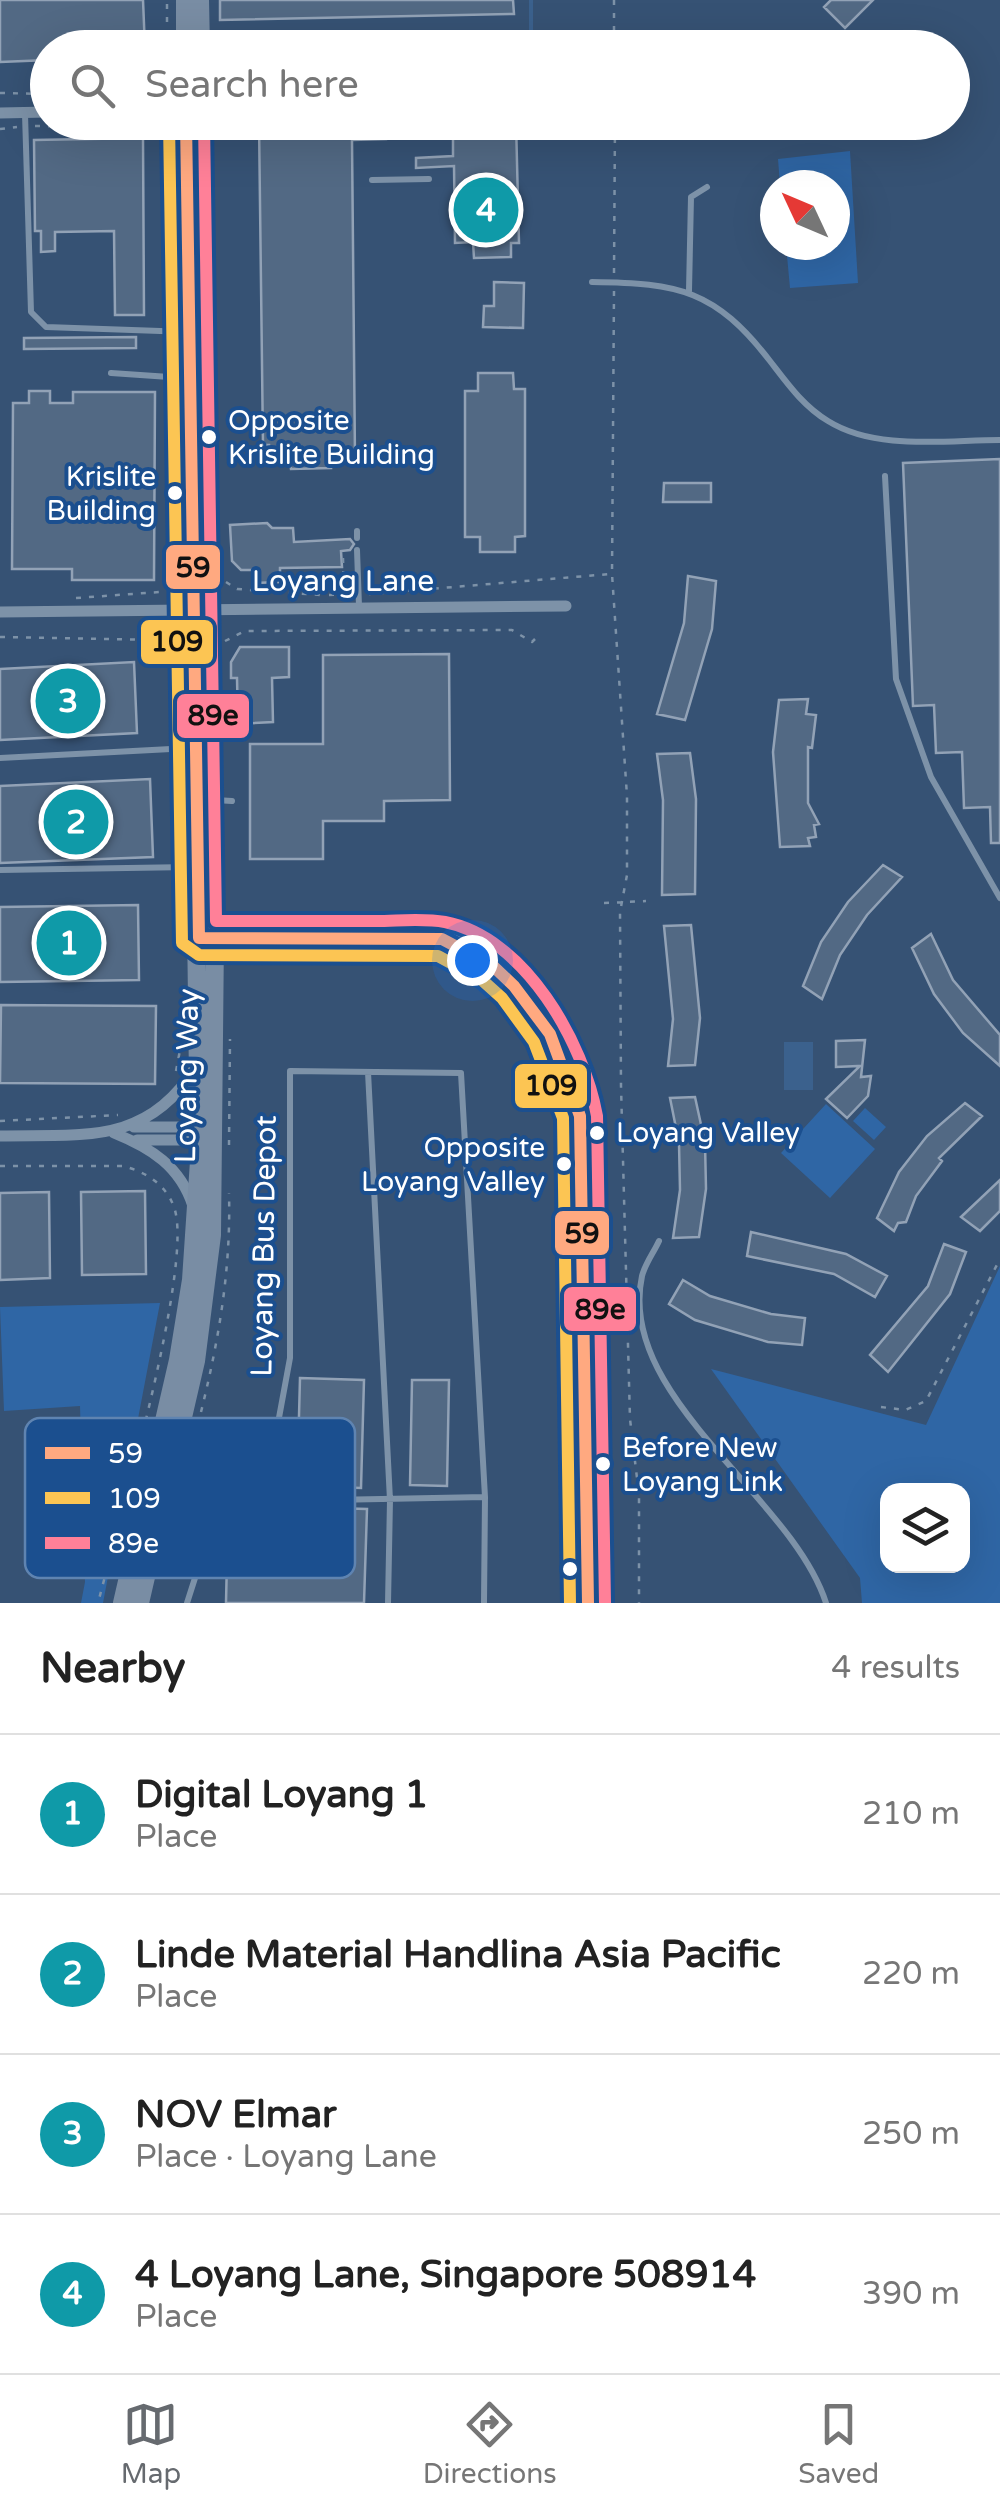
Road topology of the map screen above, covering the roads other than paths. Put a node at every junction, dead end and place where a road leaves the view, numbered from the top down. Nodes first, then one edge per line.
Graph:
1 (184, 0) edge
2 (200, 0) edge
3 (185, 30) edge
4 (201, 30) edge
5 (0, 113) edge
6 (30, 118) edge
7 (25, 120) junction
8 (186, 140) edge
9 (202, 140) edge
10 (429, 179) dead end
11 (372, 180) dead end
12 (707, 187) dead end
13 (592, 282) dead end
14 (689, 291) junction
15 (190, 332) junction
16 (110, 373) dead end
17 (191, 378) junction
18 (1000, 440) edge
19 (885, 476) dead end
20 (357, 550) dead end
21 (359, 600) junction
22 (566, 606) dead end
23 (203, 607) junction
24 (0, 612) edge
25 (196, 748) junction
26 (0, 758) edge
27 (198, 867) junction
28 (0, 870) edge
29 (1000, 898) edge
30 (215, 906) junction
31 (207, 937) junction
32 (248, 938) junction
33 (200, 1060) junction
34 (368, 1072) junction
35 (133, 1133) junction
36 (206, 1133) junction
37 (0, 1136) edge
38 (196, 1214) junction
39 (659, 1241) dead end
40 (169, 1418) edge
41 (179, 1418) edge
42 (279, 1418) edge
43 (484, 1497) junction
44 (355, 1500) edge
45 (390, 1500) junction
46 (130, 1578) edge
47 (144, 1578) edge
48 (195, 1578) edge
49 (122, 1603) edge
50 (140, 1603) edge
51 (187, 1603) edge
52 (388, 1603) edge
53 (484, 1603) edge
54 (588, 1603) edge
55 (826, 1603) edge

1 - 3 main road
2 - 4 main road
5 - 7 street
6 - 7 street
7 - 15 lane
8 - 15 main road, Loyang Way
9 - 23 main road, Loyang Way
10 - 11 lane
12 - 14 lane
13 - 14 lane
14 - 18 lane
15 - 17 main road, Loyang Way
16 - 17 lane
17 - 23 main road, Loyang Way
19 - 29 lane
20 - 21 lane
21 - 22 street, Loyang Lane
21 - 23 street, Loyang Lane
23 - 24 street, Loyang Lane
23 - 25 main road, Loyang Way
23 - 30 main road, Loyang Way
25 - 26 lane
25 - 27 main road, Loyang Way
27 - 28 lane
27 - 31 main road, Loyang Way
30 - 31 main road, Loyang Way
30 - 32 main road
31 - 32 main road
31 - 33 main road, Loyang Way
31 - 36 main road, Loyang Way
32 - 54 main road
33 - 35 street
33 - 36 main road, Loyang Way
34 - 42 lane, Loyang Bus Depot
34 - 43 lane, Loyang Bus Depot
34 - 45 lane
35 - 36 street
35 - 37 street
35 - 38 street
36 - 38 main road, Loyang Way
36 - 41 main road, Loyang Way
38 - 40 main road, Loyang Way
39 - 55 lane
43 - 45 lane
43 - 53 lane, Loyang Bus Depot
44 - 45 lane
45 - 52 lane
46 - 49 main road, Loyang Way
47 - 50 main road, Loyang Way
48 - 51 lane

